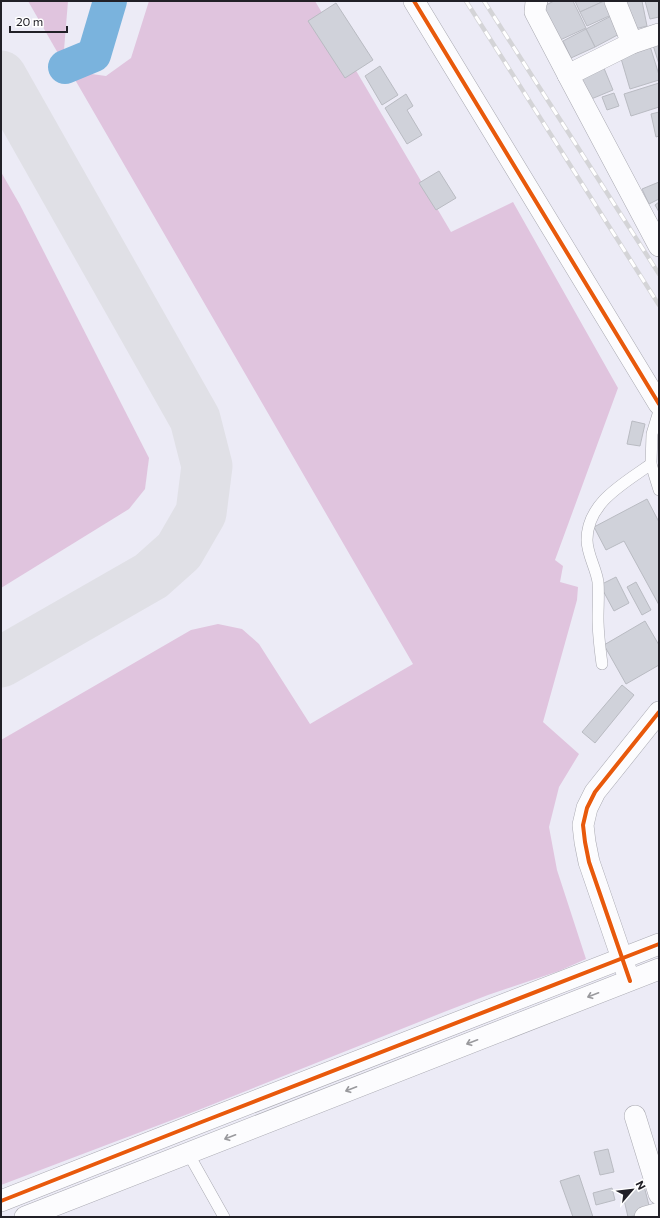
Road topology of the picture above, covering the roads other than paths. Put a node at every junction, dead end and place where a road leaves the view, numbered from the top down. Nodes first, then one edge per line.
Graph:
1 (414, 1) edge
2 (537, 1) edge
3 (615, 1) edge
4 (659, 34) edge
5 (632, 43) junction
6 (568, 75) junction
7 (659, 246) edge
8 (659, 404) edge
9 (659, 411) edge
10 (652, 464) junction
11 (659, 490) edge
12 (602, 664) dead end
13 (659, 712) edge
14 (659, 944) edge
15 (622, 959) junction
16 (659, 969) edge
17 (630, 981) junction
18 (635, 1116) dead end
19 (199, 1122) junction
20 (193, 1151) junction
21 (659, 1194) edge
22 (1, 1201) edge
23 (659, 1213) edge
24 (25, 1217) edge
25 (224, 1217) edge
26 (645, 1217) edge

1 - 8 street
2 - 6 street
3 - 5 street
4 - 5 street
5 - 6 street
6 - 7 street
9 - 10 lane
10 - 11 lane
10 - 12 lane
13 - 15 street
14 - 15 street
15 - 17 street
15 - 19 street
16 - 17 street
17 -> 20 street
18 - 21 street
19 - 20 street
19 - 22 street
20 - 24 street
20 - 25 lane
23 - 26 street

